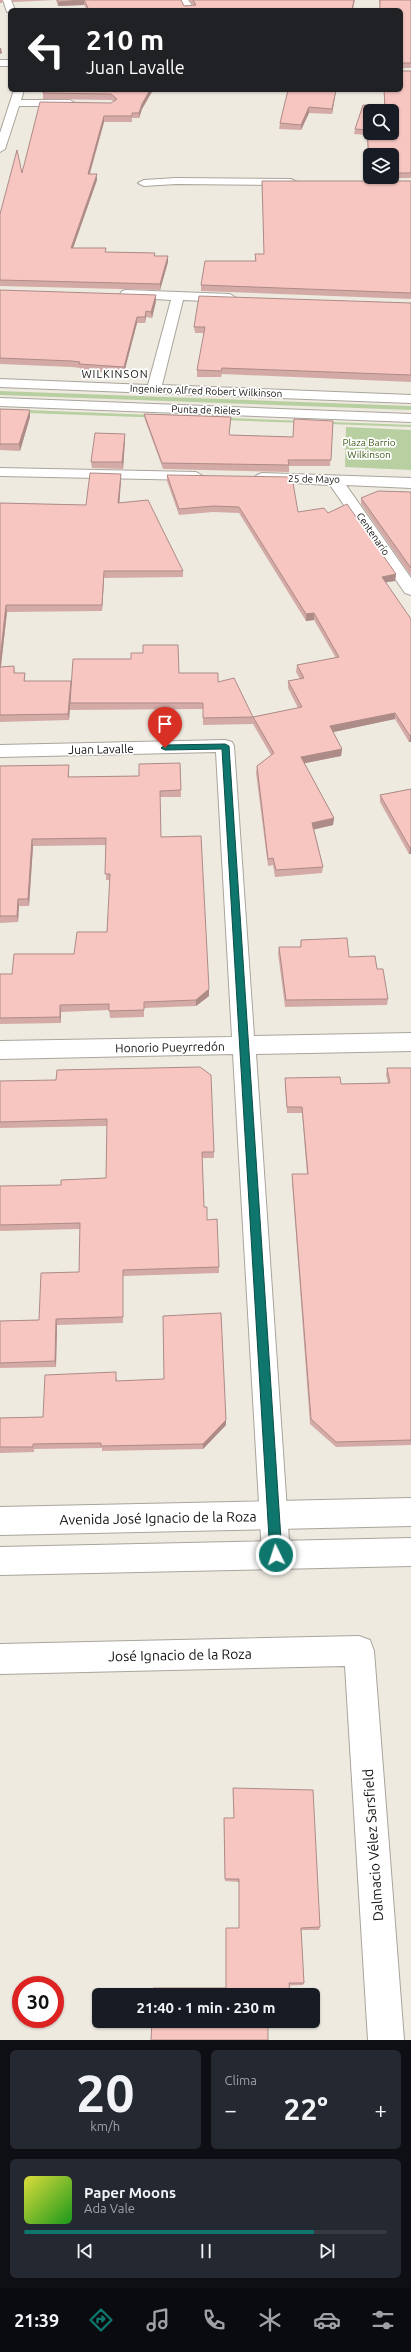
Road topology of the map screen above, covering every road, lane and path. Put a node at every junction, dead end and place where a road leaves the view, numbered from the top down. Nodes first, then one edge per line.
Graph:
1 (18, 92) edge
2 (14, 103) junction
3 (80, 104) edge
4 (0, 149) edge
5 (300, 182) edge
6 (144, 183) dead end
7 (117, 294) edge
8 (178, 296) junction
9 (240, 298) edge
10 (0, 383) edge
11 (154, 389) junction
12 (411, 399) edge
13 (0, 402) edge
14 (411, 418) edge
15 (0, 472) edge
16 (207, 476) edge
17 (247, 477) edge
18 (334, 479) junction
19 (411, 483) edge
20 (411, 590) edge
21 (0, 751) edge
22 (411, 1042) edge
23 (244, 1045) junction
24 (0, 1050) edge
25 (411, 1512) edge
26 (274, 1515) junction
27 (0, 1521) edge
28 (411, 1552) edge
29 (276, 1555) junction
30 (0, 1561) edge
31 (360, 1651) joint
32 (0, 1659) edge
33 (386, 2040) edge

1 - 2 street
2 - 3 street
2 - 4 street
5 - 6 street
7 - 8 street
8 - 9 street
8 - 11 street
10 - 11 street, Ingeniero Alfred Robert Wilkinson
11 - 12 street, Ingeniero Alfred Robert Wilkinson
13 - 14 street, Punta de Rieles
15 - 16 street
17 - 18 street, 25 de Mayo
18 - 19 street, 25 de Mayo
18 - 20 street, Centenario
21 - 23 street, Juan Lavalle
22 - 23 street, Honorio Pueyrredón
23 - 24 street, Honorio Pueyrredón
23 - 26 street
25 - 26 street, Avenida José Ignacio de la Roza
26 - 27 street, Avenida José Ignacio de la Roza
26 - 29 street
28 - 29 street
29 - 30 street
31 - 32 street, José Ignacio de la Roza
31 - 33 street, Dalmacio Vélez Sarsfield

